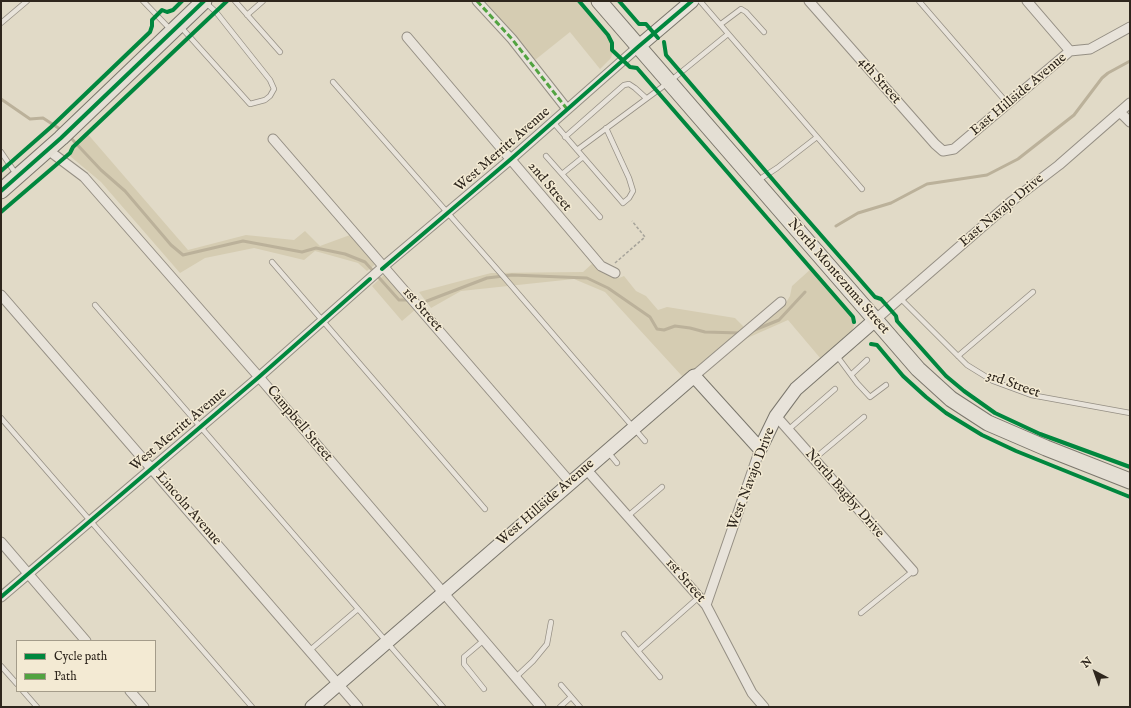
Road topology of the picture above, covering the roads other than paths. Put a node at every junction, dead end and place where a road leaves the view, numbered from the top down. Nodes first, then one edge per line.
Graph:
1 (27, 1) edge
2 (143, 1) edge
3 (204, 1) edge
4 (235, 1) edge
5 (263, 1) edge
6 (477, 1) edge
7 (599, 1) edge
8 (692, 1) edge
9 (700, 1) edge
10 (809, 1) edge
11 (919, 1) edge
12 (1027, 1) edge
13 (247, 15) junction
14 (1, 23) edge
15 (720, 24) junction
16 (1130, 27) edge
17 (175, 28) junction
18 (764, 32) dead end
19 (728, 34) junction
20 (407, 37) dead end
21 (638, 46) junction
22 (1070, 51) junction
23 (280, 52) dead end
24 (333, 82) dead end
25 (669, 82) junction
26 (646, 98) junction
27 (1130, 103) edge
28 (1008, 104) junction
29 (567, 109) junction
30 (1120, 112) junction
31 (553, 122) junction
32 (1130, 122) edge
33 (606, 128) junction
34 (565, 137) junction
35 (817, 137) junction
36 (272, 139) dead end
37 (954, 149) joint
38 (48, 150) junction
39 (577, 150) junction
40 (1, 152) edge
41 (546, 156) dead end
42 (583, 156) junction
43 (511, 159) junction
44 (562, 174) junction
45 (18, 176) junction
46 (756, 182) junction
47 (862, 189) dead end
48 (1, 191) edge
49 (448, 213) junction
50 (600, 217) dead end
51 (272, 262) dead end
52 (383, 267) junction
53 (614, 269) road end
54 (1033, 292) dead end
55 (1, 295) edge
56 (900, 298) junction
57 (781, 302) dead end
58 (95, 304) dead end
59 (323, 320) junction
60 (875, 320) junction
61 (836, 354) junction
62 (958, 356) junction
63 (867, 360) dead end
64 (852, 374) junction
65 (694, 376) junction
66 (259, 377) junction
67 (886, 385) dead end
68 (835, 390) dead end
69 (1130, 413) edge
70 (776, 416) junction
71 (864, 417) dead end
72 (1, 418) edge
73 (200, 427) junction
74 (634, 428) junction
75 (788, 430) junction
76 (645, 441) dead end
77 (760, 449) junction
78 (607, 450) junction
79 (814, 459) junction
80 (617, 463) dead end
81 (152, 468) junction
82 (586, 469) junction
83 (1130, 481) edge
84 (570, 482) junction
85 (662, 487) dead end
86 (484, 509) dead end
87 (628, 516) junction
88 (90, 521) junction
89 (1, 542) edge
90 (913, 572) joint
91 (28, 574) junction
92 (443, 593) junction
93 (1, 597) edge
94 (699, 597) junction
95 (706, 605) junction
96 (358, 609) junction
97 (861, 613) dead end
98 (551, 622) dead end
99 (624, 634) dead end
100 (85, 640) edge
101 (484, 640) junction
102 (387, 641) junction
103 (309, 651) junction
104 (638, 651) junction
105 (1, 666) edge
106 (516, 677) junction
107 (660, 677) dead end
108 (16, 683) edge
109 (338, 684) junction
110 (561, 685) dead end
111 (484, 689) dead end
112 (24, 692) edge
113 (131, 692) edge
114 (571, 697) junction
115 (37, 707) edge
116 (144, 707) edge
117 (252, 707) edge
118 (312, 707) edge
119 (358, 707) edge
120 (443, 707) edge
121 (541, 707) edge
122 (560, 707) edge
123 (580, 707) edge
124 (764, 707) edge

1 - 14 lane
2 - 17 lane
3 - 17 main road
3 - 17 lane
4 - 13 lane
5 - 13 lane
6 - 29 street
7 - 21 main road, North Montezuma Street
8 - 21 street
9 - 15 lane
10 - 37 street, 4th Street
11 - 28 lane
12 - 22 street
13 - 23 lane
15 - 18 lane
15 - 19 lane
16 - 22 street, East Hillside Avenue
17 - 38 main road
19 - 25 lane
19 - 35 lane
20 - 43 street, 2nd Street
21 - 25 main road, North Montezuma Street
21 - 29 street, West Merritt Avenue
22 - 28 street, East Hillside Avenue
24 - 49 lane
25 - 26 lane
25 - 46 main road, North Montezuma Street
26 - 33 lane
26 - 34 lane
27 - 30 street, East Navajo Drive
28 - 37 street, East Hillside Avenue
29 - 31 street, West Merritt Avenue
30 - 32 street
30 - 56 street, East Navajo Drive
31 - 34 lane
31 - 43 street, West Merritt Avenue
33 - 39 lane
33 - 42 lane
34 - 39 lane
35 - 46 lane
35 - 47 lane
36 - 52 street, 1st Street
38 - 45 main road
38 - 66 street, Campbell Street
39 - 42 lane
40 - 45 lane
41 - 44 lane
42 - 44 lane
43 - 49 street, West Merritt Avenue
43 - 53 street, 2nd Street
44 - 50 lane
45 - 48 main road
46 - 60 main road, North Montezuma Street
49 - 52 street, West Merritt Avenue
49 - 74 lane
51 - 59 lane
52 - 59 street, West Merritt Avenue
52 - 84 street, 1st Street
54 - 62 lane
55 - 81 street, Lincoln Avenue
56 - 60 street, East Navajo Drive
56 - 62 lane, 3rd Street
57 - 65 street, West Hillside Avenue
58 - 73 lane
59 - 66 street, West Merritt Avenue
59 - 86 lane
60 - 61 street, West Navajo Drive
60 - 83 main road, North Montezuma Street
61 - 64 lane
61 - 70 street, West Navajo Drive
62 - 69 lane, 3rd Street
63 - 64 lane
64 - 67 lane
65 - 74 street, West Hillside Avenue
65 - 77 street
66 - 73 street, West Merritt Avenue
66 - 92 street, Campbell Street
68 - 75 lane
70 - 75 street, North Bagby Drive
70 - 77 street, West Navajo Drive
71 - 79 lane
72 - 88 lane
73 - 81 street, West Merritt Avenue
73 - 96 lane
74 - 76 lane
74 - 78 street, West Hillside Avenue
75 - 79 street, North Bagby Drive
77 - 95 street, West Navajo Drive
78 - 80 lane
78 - 82 street, West Hillside Avenue
79 - 90 street, North Bagby Drive
81 - 88 street, West Merritt Avenue
81 - 103 street, Lincoln Avenue
82 - 84 street, West Hillside Avenue
82 - 87 street, 1st Street
84 - 92 street, West Hillside Avenue
85 - 87 lane
87 - 94 street, 1st Street
88 - 91 street, West Merritt Avenue
88 - 117 lane
89 - 91 street
90 - 97 lane
91 - 93 street, West Merritt Avenue
91 - 100 street
92 - 101 street, Campbell Street
92 - 102 street, West Hillside Avenue
94 - 95 street, 1st Street
94 - 104 lane
95 - 124 street, 1st Street
96 - 102 lane
96 - 103 lane
98 - 106 lane
99 - 104 lane
101 - 106 street, Campbell Street
101 - 111 lane
102 - 109 street, West Hillside Avenue
102 - 120 lane
103 - 109 street, Lincoln Avenue
104 - 107 lane
105 - 108 lane
106 - 121 street, Campbell Street
109 - 118 street, West Hillside Avenue
109 - 119 street, Lincoln Avenue
110 - 114 lane
112 - 115 lane
113 - 116 street
114 - 122 lane
114 - 123 lane

